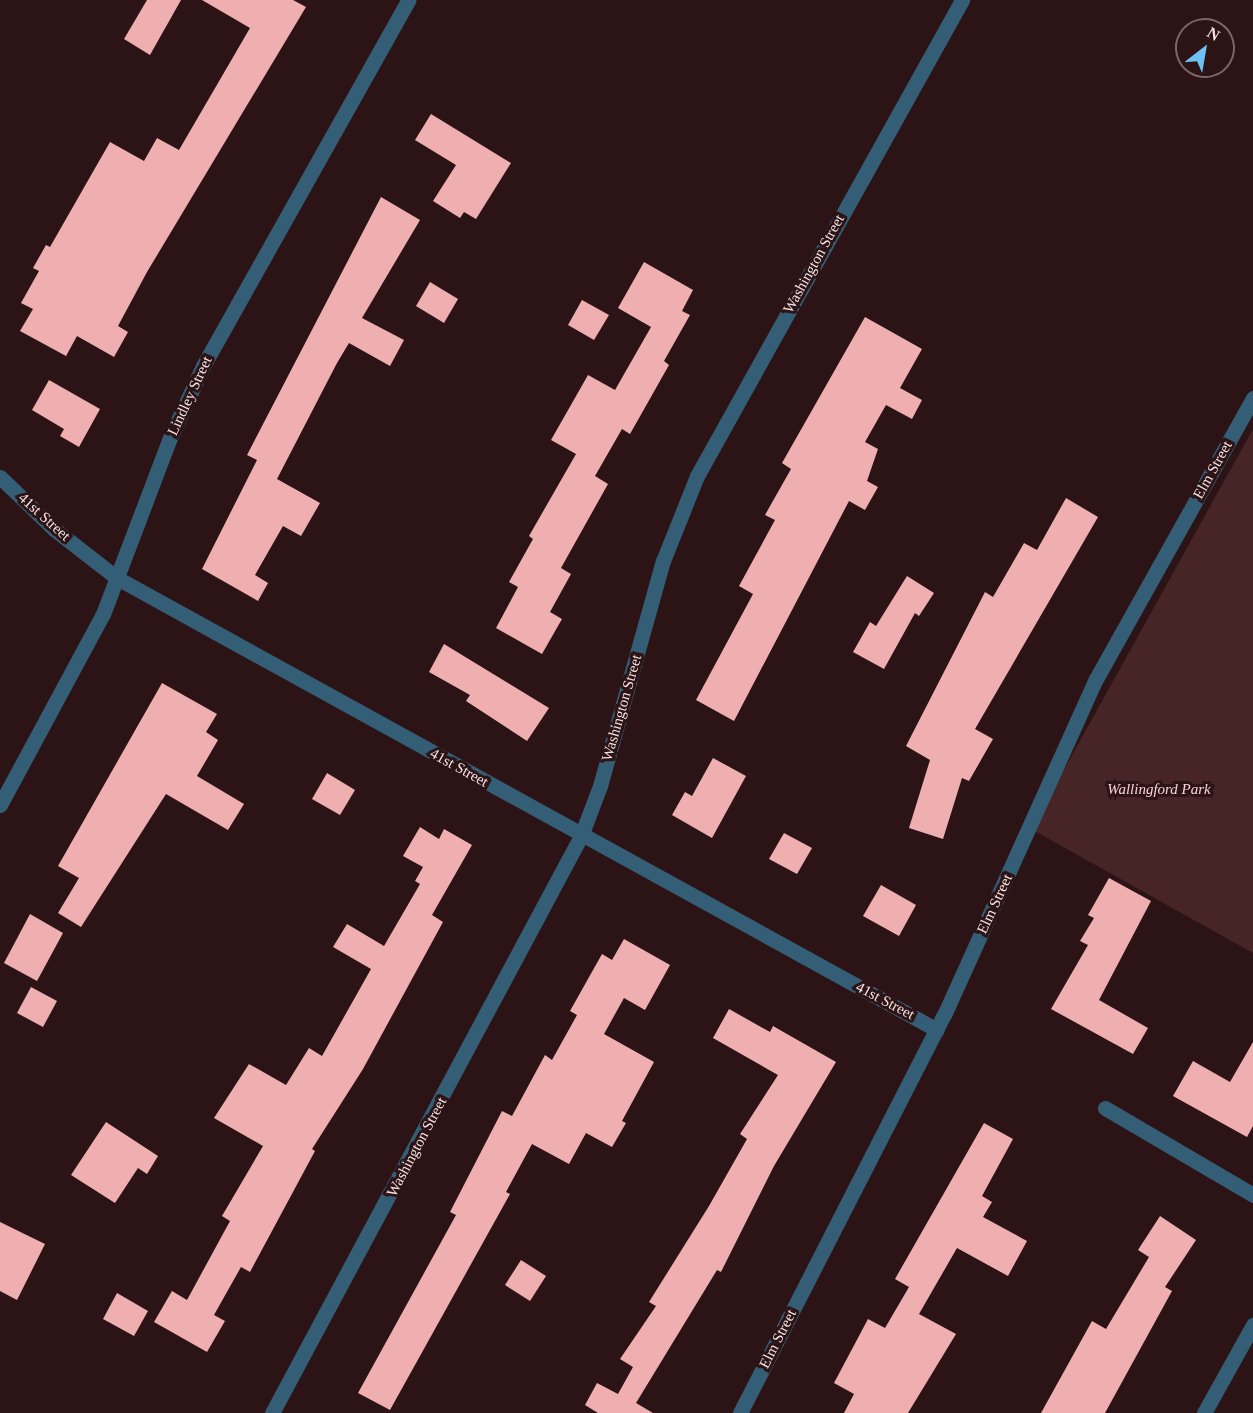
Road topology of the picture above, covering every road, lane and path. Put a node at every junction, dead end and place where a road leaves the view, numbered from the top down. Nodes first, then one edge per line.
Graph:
1 (408, 0) edge
2 (962, 0) edge
3 (1253, 398) edge
4 (0, 477) edge
5 (117, 578) junction
6 (0, 805) edge
7 (581, 836) junction
8 (937, 1030) junction
9 (1105, 1108) dead end
10 (1253, 1195) edge
11 (1253, 1325) edge
12 (272, 1413) edge
13 (740, 1413) edge
14 (1204, 1413) edge

1 - 5 street, Lindley Street
2 - 7 street, Washington Street
3 - 8 street, Elm Street
4 - 5 street, 41st Street
5 - 6 street, Lindley Street
5 - 7 street, 41st Street
7 - 8 street, 41st Street
7 - 12 street, Washington Street
8 - 13 street, Elm Street
9 - 10 street
11 - 14 street

